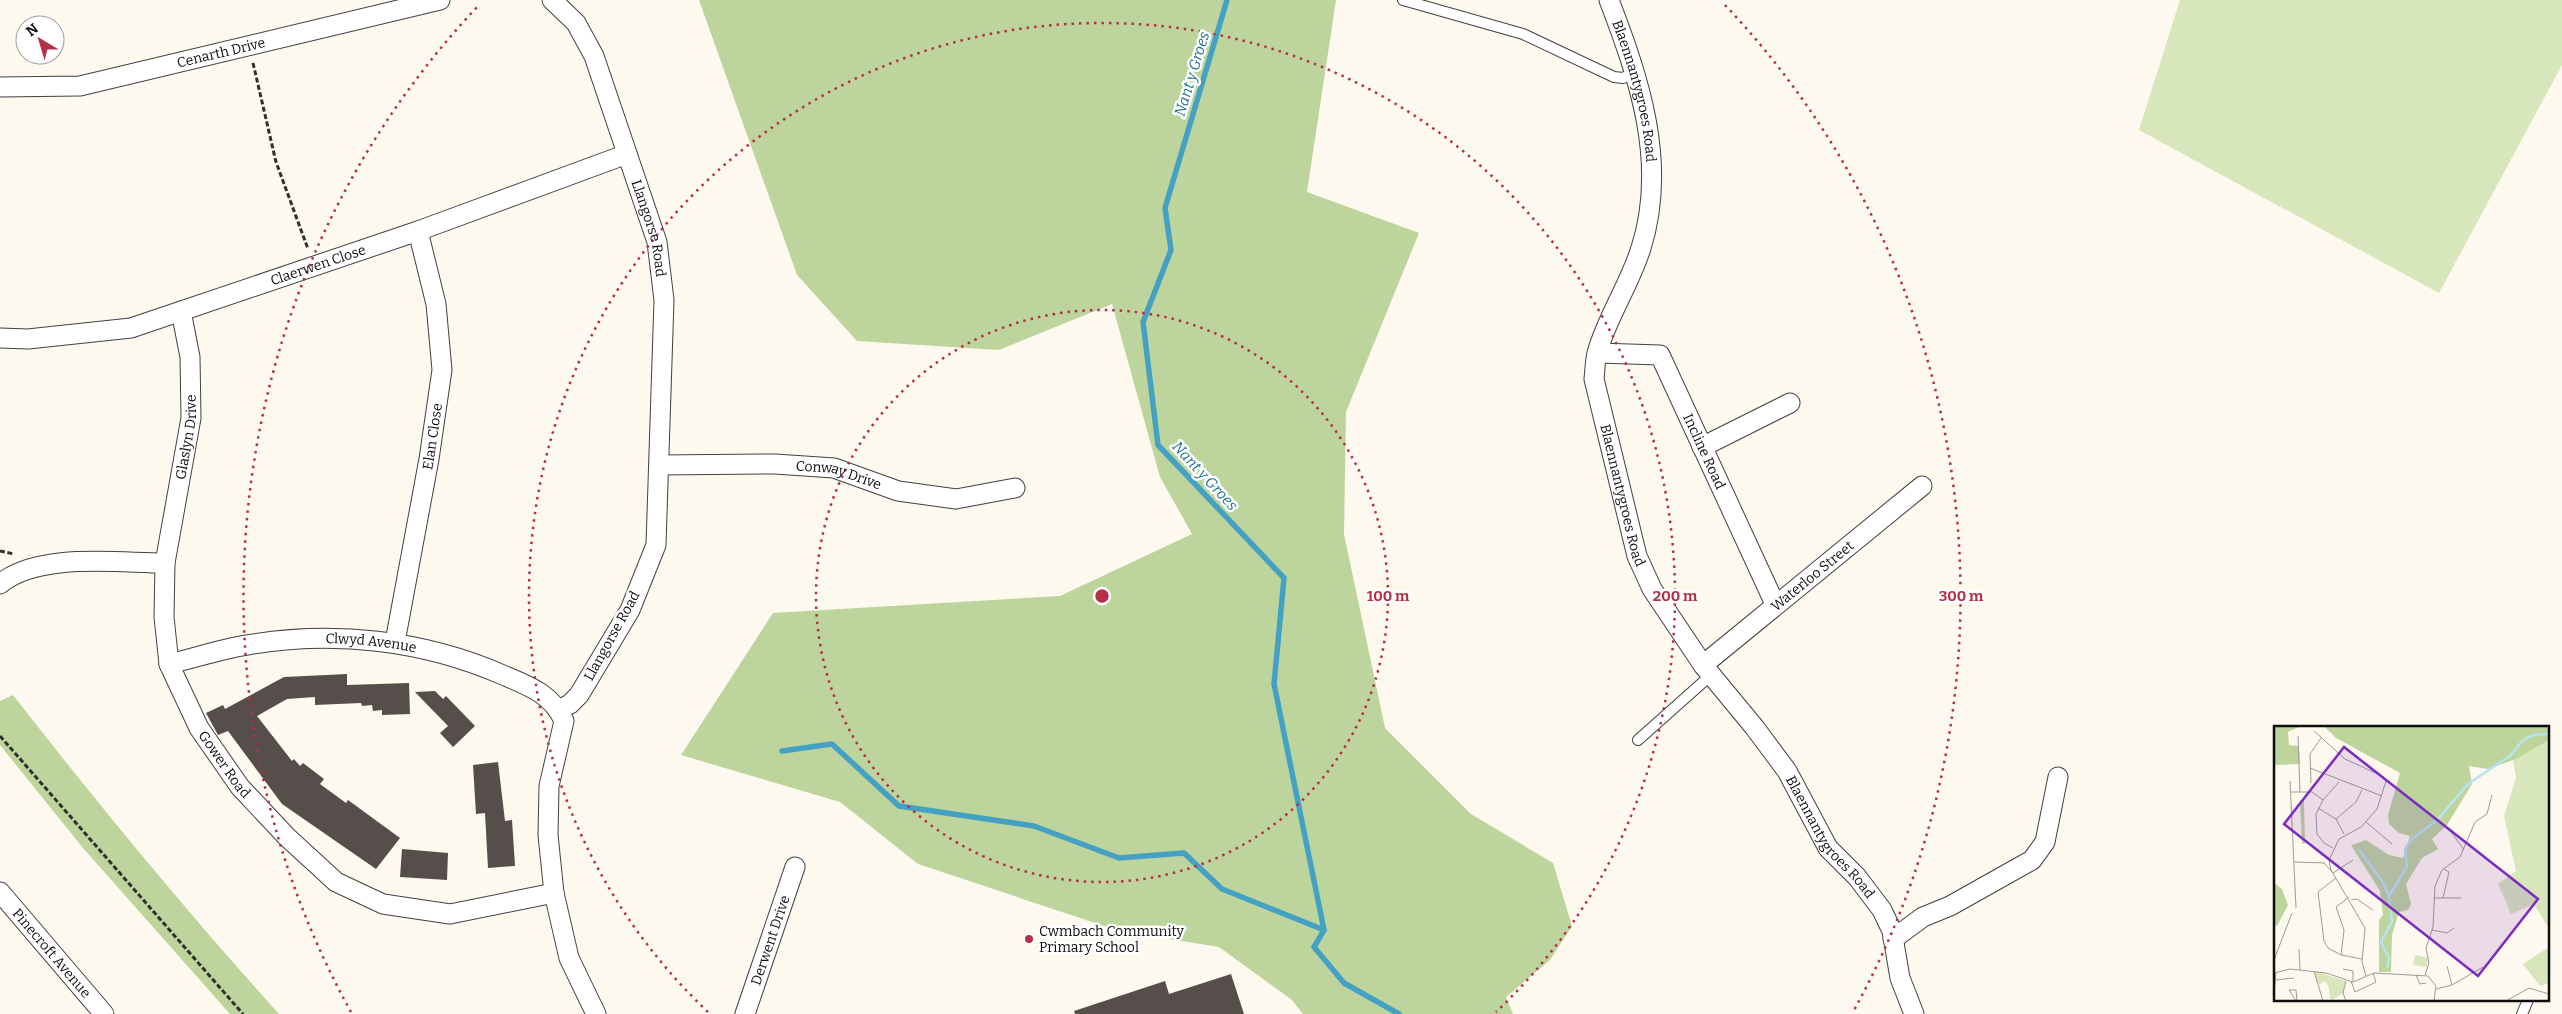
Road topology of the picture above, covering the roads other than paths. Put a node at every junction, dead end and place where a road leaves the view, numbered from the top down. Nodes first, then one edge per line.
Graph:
1 (440, 0) edge
2 (552, 0) edge
3 (1403, 0) edge
4 (1608, 0) edge
5 (1636, 72) junction
6 (0, 87) edge
7 (627, 154) junction
8 (418, 231) junction
9 (181, 311) junction
10 (0, 338) edge
11 (1598, 353) junction
12 (1790, 403) dead end
13 (1702, 446) junction
14 (659, 465) junction
15 (1922, 486) dead end
16 (1015, 488) dead end
17 (165, 563) junction
18 (0, 584) edge
19 (1775, 604) junction
20 (395, 642) junction
21 (170, 664) junction
22 (1707, 670) junction
23 (559, 710) junction
24 (1638, 740) dead end
25 (2058, 777) dead end
26 (795, 867) dead end
27 (0, 892) edge
28 (554, 893) junction
29 (1893, 939) junction
30 (2527, 1002) edge
31 (104, 1014) edge
32 (596, 1014) edge
33 (745, 1014) edge
34 (1914, 1014) edge
35 (2522, 1014) edge

1 - 6 street, Cenarth Drive
2 - 7 street
3 - 5 lane
4 - 5 street, Blaennantygroes Road
5 - 11 street, Blaennantygroes Road
7 - 8 street, Claerwen Close
7 - 14 street, Llangorse Road
8 - 9 street, Claerwen Close
8 - 20 street, Elan Close
9 - 10 street, Claerwen Close
9 - 17 street, Glaslyn Drive
11 - 13 street, Incline Road
11 - 22 street, Blaennantygroes Road
12 - 13 street
13 - 19 street, Incline Road
14 - 16 street, Conway Drive
14 - 23 street, Llangorse Road
15 - 19 street, Waterloo Street
17 - 18 street
17 - 21 street, Gower Road
19 - 22 street, Waterloo Street
20 - 21 street, Clwyd Avenue
20 - 23 street, Clwyd Avenue
21 - 28 street, Gower Road
22 - 24 lane
22 - 29 street, Blaennantygroes Road
23 - 28 street
25 - 29 street
26 - 33 street, Derwent Drive
27 - 31 street, Pinecroft Avenue
28 - 32 street
29 - 34 street, Blaennantygroes Road
30 - 35 lane

